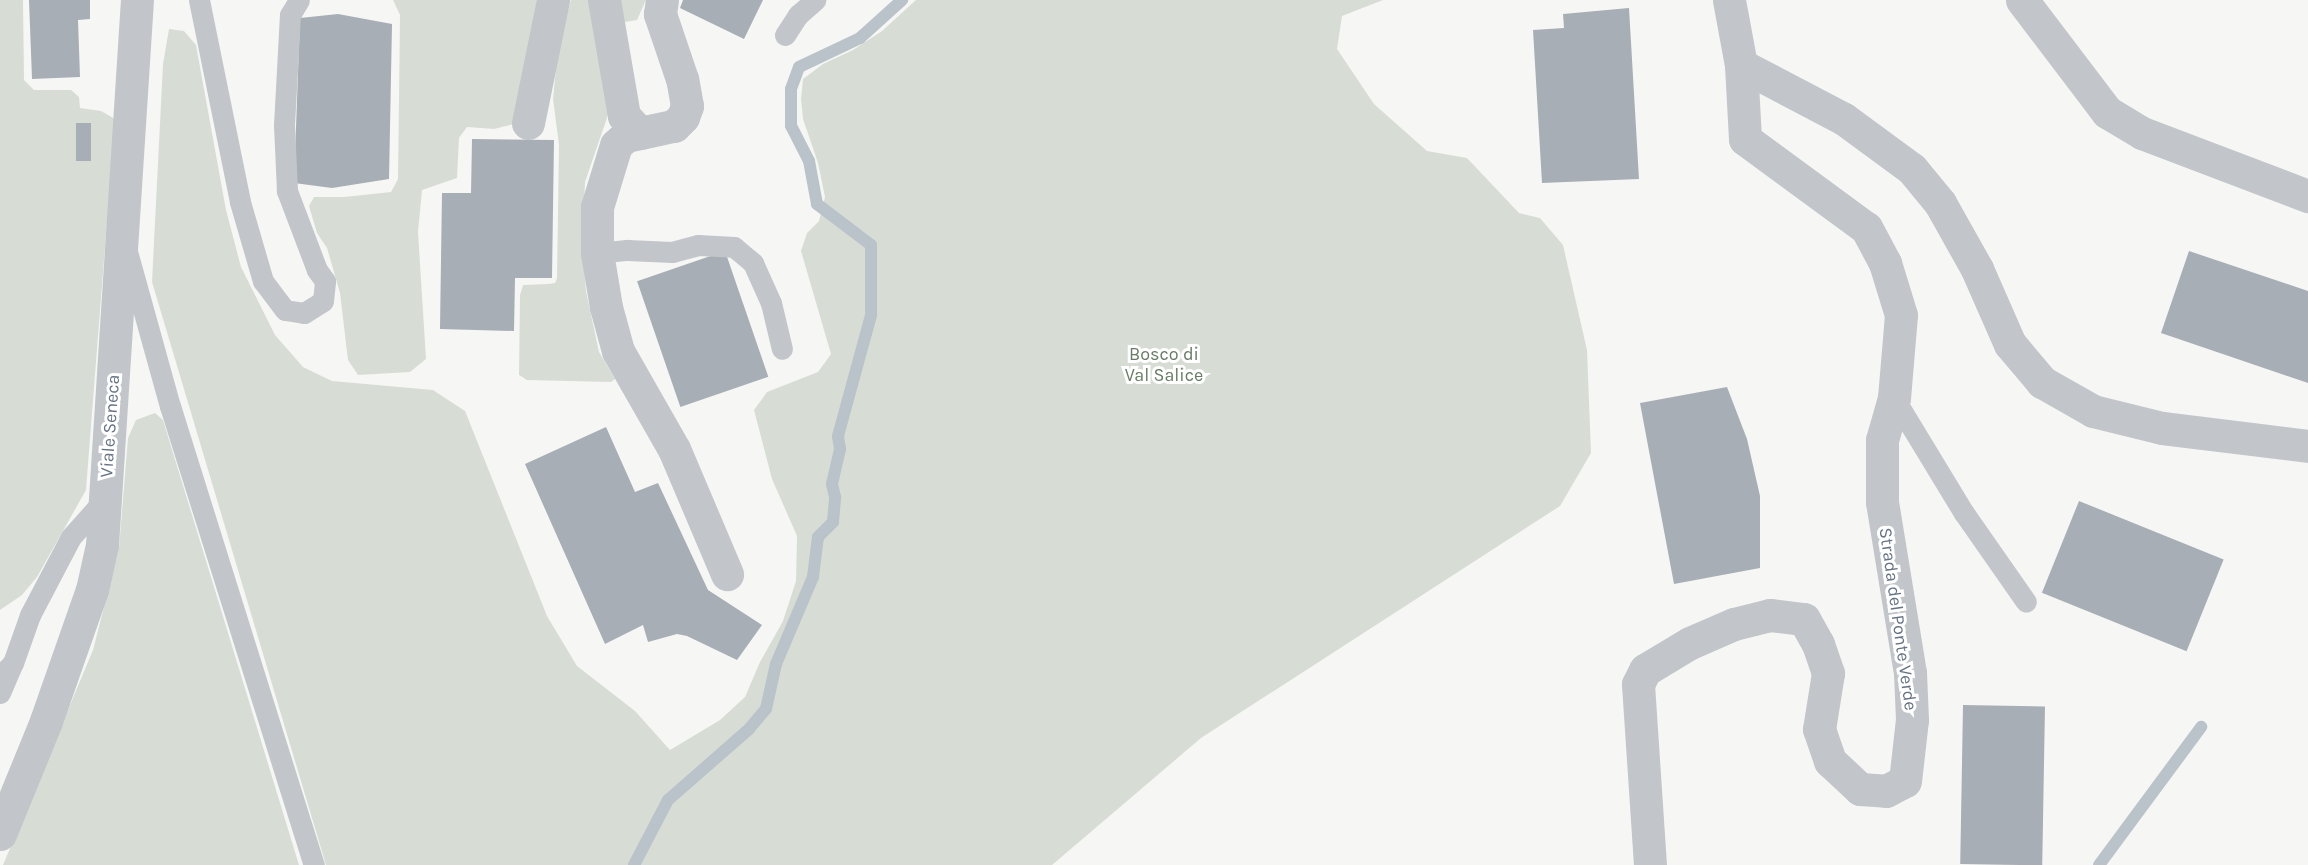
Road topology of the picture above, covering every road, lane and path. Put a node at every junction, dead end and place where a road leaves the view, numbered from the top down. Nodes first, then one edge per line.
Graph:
1 (136, 0) edge
2 (199, 0) edge
3 (299, 0) edge
4 (553, 0) edge
5 (604, 0) edge
6 (662, 0) edge
7 (815, 0) edge
8 (1729, 0) edge
9 (2022, 0) edge
10 (786, 35) dead end
11 (1741, 65) junction
12 (528, 123) dead end
13 (640, 133) junction
14 (2308, 196) edge
15 (123, 237) junction
16 (597, 253) junction
17 (782, 349) dead end
18 (1894, 398) junction
19 (2308, 446) edge
20 (105, 500) junction
21 (727, 574) dead end
22 (2026, 602) dead end
23 (6, 669) edge
24 (0, 693) edge
25 (0, 834) edge
26 (315, 865) edge
27 (1650, 865) edge

1 - 15 street, Viale Seneca
2 - 3 lane
4 - 12 street
5 - 13 street
6 - 13 street
7 - 10 lane
8 - 11 street, Strada del Ponte Verde
9 - 14 street
11 - 18 street, Strada del Ponte Verde
11 - 19 street
13 - 16 street
15 - 20 street, Viale Seneca
15 - 26 lane
16 - 17 lane
16 - 21 street
18 - 22 lane
18 - 27 street, Strada del Ponte Verde
20 - 23 lane
20 - 25 street, Viale Seneca
23 - 24 lane

